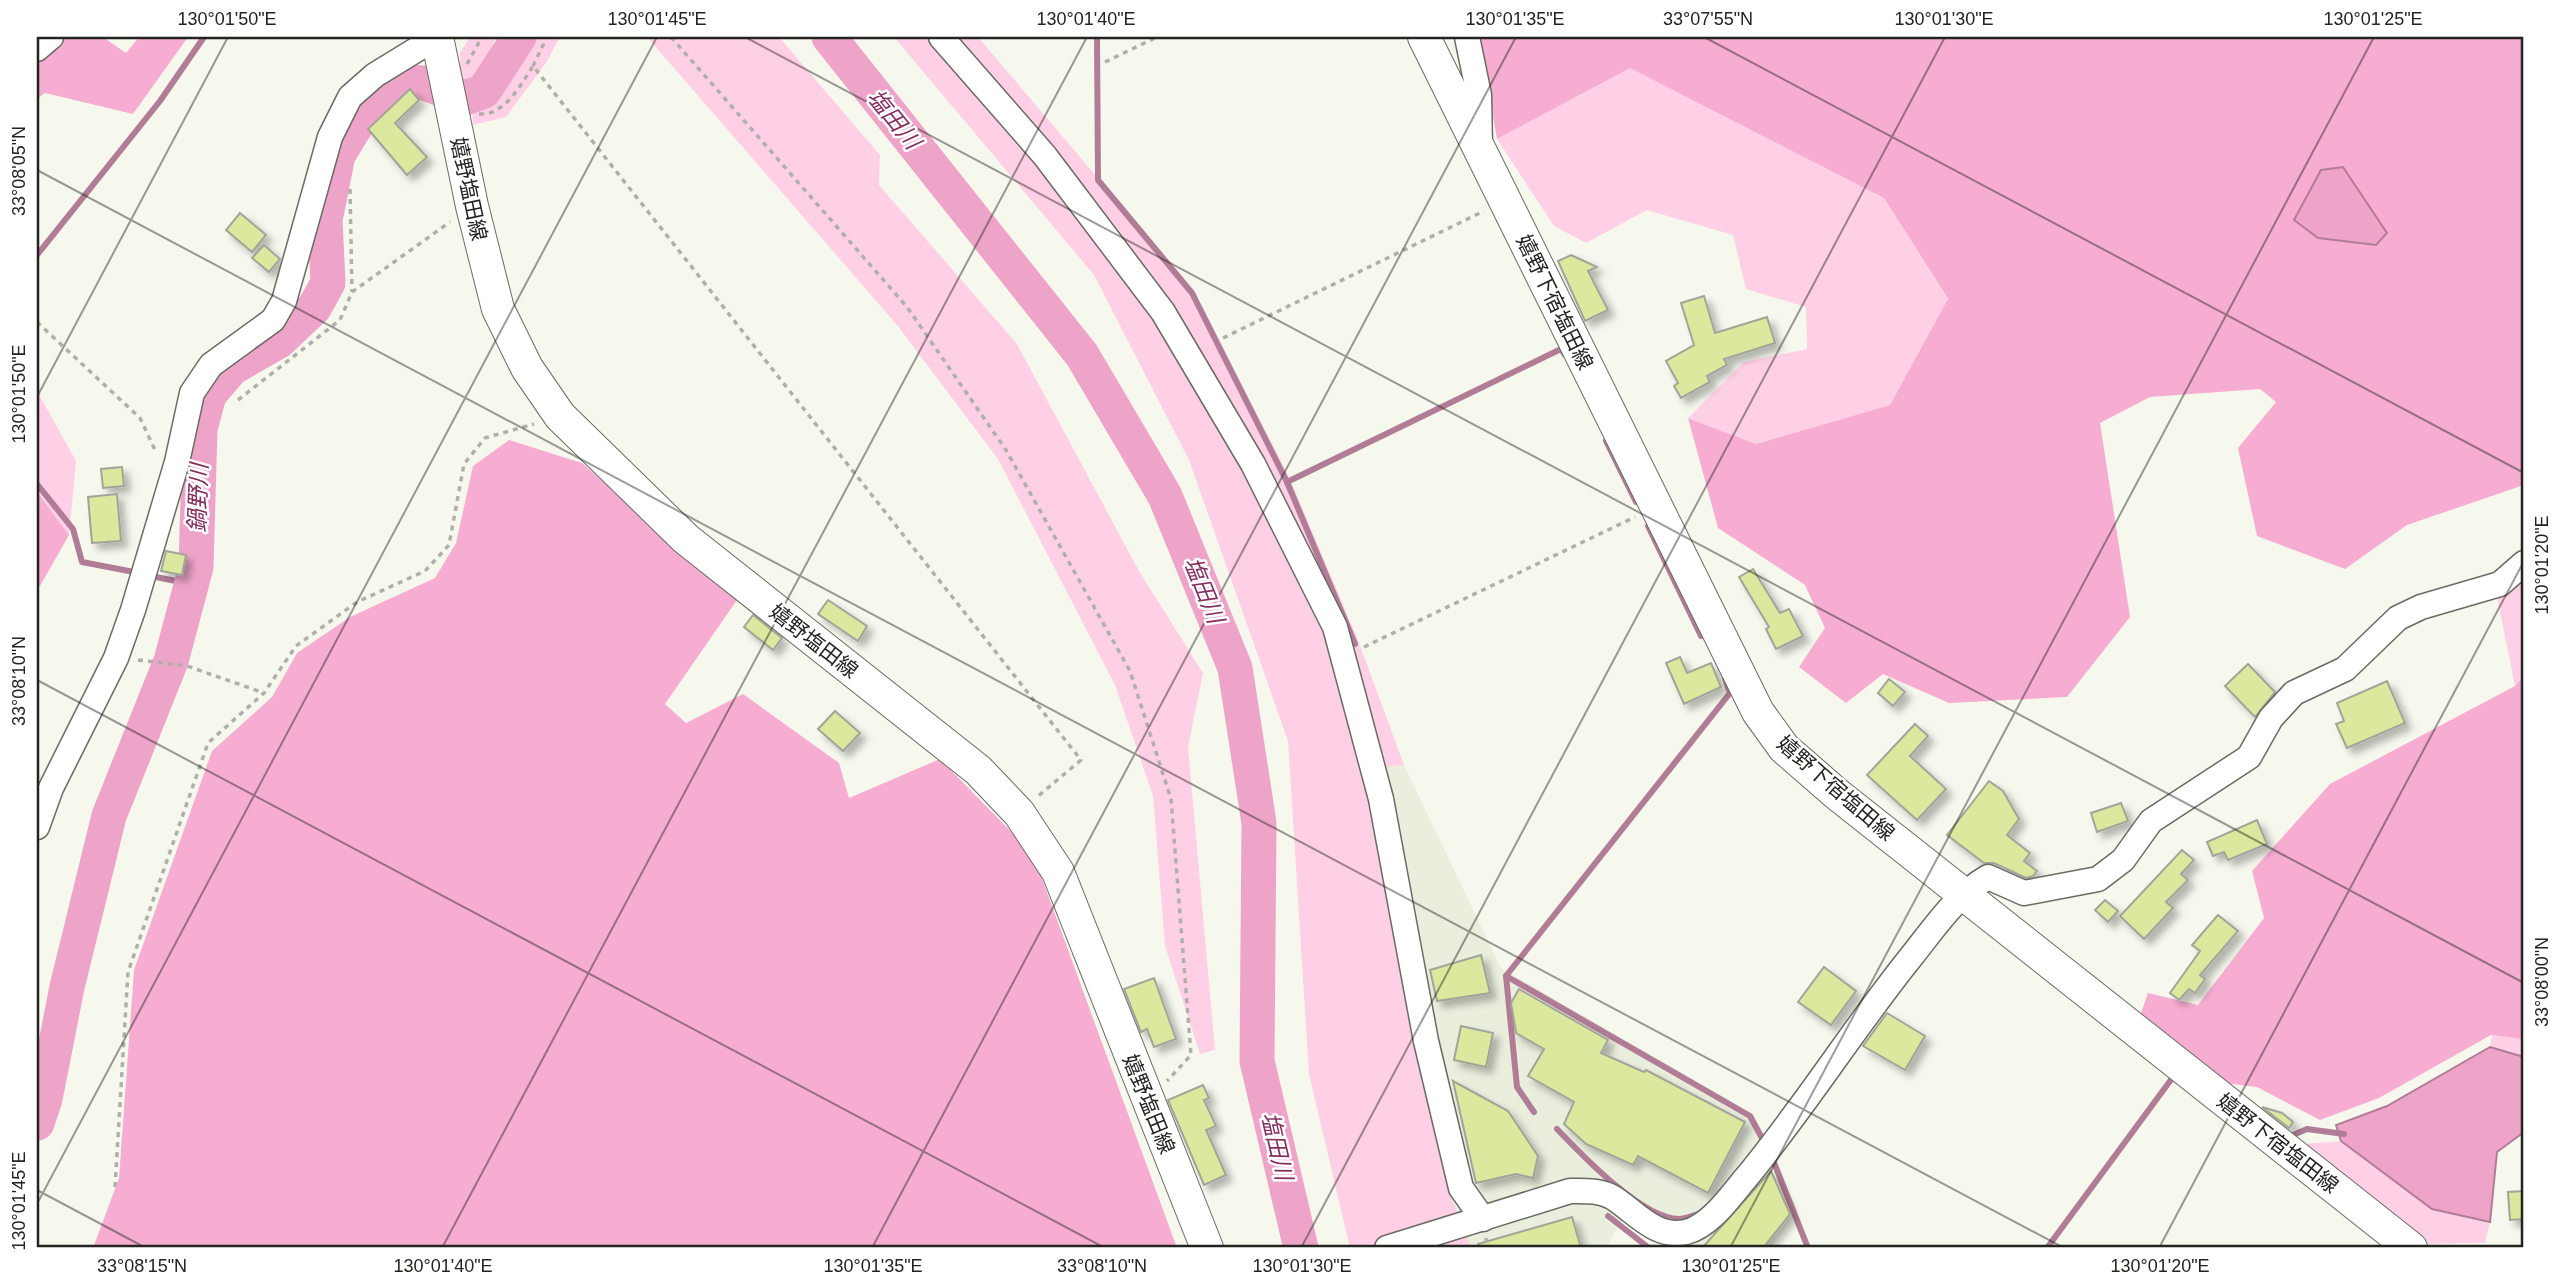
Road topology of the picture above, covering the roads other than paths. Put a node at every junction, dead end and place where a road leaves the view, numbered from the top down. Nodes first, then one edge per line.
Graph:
1 (51, 37) edge
2 (437, 37) edge
3 (941, 37) edge
4 (1424, 37) edge
5 (1467, 37) edge
6 (37, 49) edge
7 (1480, 149) junction
8 (2524, 563) edge
9 (37, 827) edge
10 (1964, 892) junction
11 (1477, 1220) junction
12 (1674, 1241) edge
13 (1207, 1248) edge
14 (1387, 1248) edge
15 (2411, 1248) edge

1 - 6 street
2 - 9 street
2 - 13 main road, 嬉野塩田線
3 - 11 street
4 - 7 main road, 嬉野下宿塩田線
5 - 7 street
7 - 10 main road, 嬉野下宿塩田線
8 - 10 street
10 - 12 street
10 - 15 main road, 嬉野下宿塩田線
11 - 12 street
11 - 14 street

